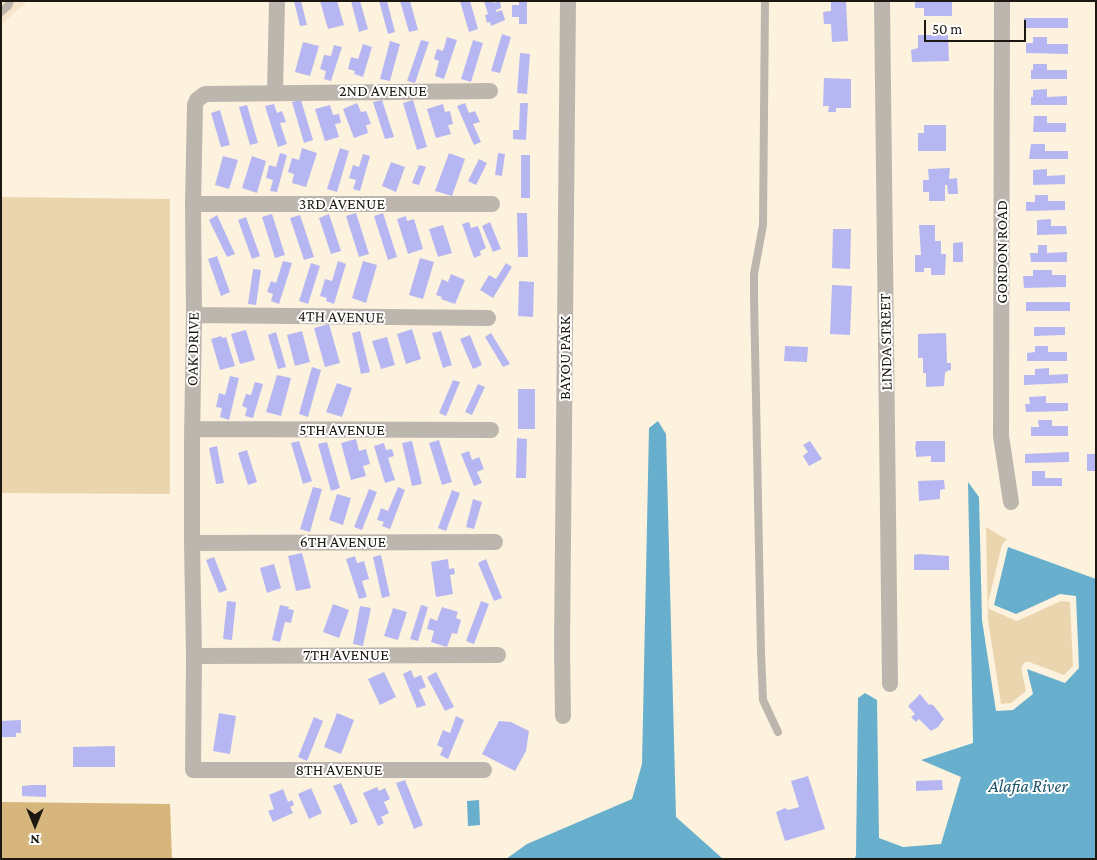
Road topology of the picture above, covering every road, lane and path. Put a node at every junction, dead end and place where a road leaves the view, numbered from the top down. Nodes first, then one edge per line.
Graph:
1 (10, 1) edge
2 (277, 1) edge
3 (568, 1) edge
4 (765, 1) edge
5 (882, 1) edge
6 (1002, 1) edge
7 (1, 12) edge
8 (490, 91) dead end
9 (275, 92) junction
10 (193, 204) junction
11 (492, 204) dead end
12 (194, 315) junction
13 (488, 318) dead end
14 (192, 429) junction
15 (491, 430) dead end
16 (1011, 502) dead end
17 (495, 542) dead end
18 (192, 543) junction
19 (498, 655) dead end
20 (194, 656) junction
21 (890, 684) dead end
22 (563, 716) dead end
23 (778, 732) dead end
24 (193, 770) joint
25 (484, 770) dead end

1 - 7 lane
2 - 9 street
3 - 22 street, BAYOU PARK
4 - 23 lane
5 - 21 street, LINDA STREET
6 - 16 street, GORDON ROAD
8 - 9 street, 2ND AVENUE
9 - 10 street, OAK DRIVE
10 - 11 street, 3RD AVENUE
10 - 12 street, OAK DRIVE
12 - 13 street, 4TH AVENUE
12 - 14 street, OAK DRIVE
14 - 15 street, 5TH AVENUE
14 - 18 street, OAK DRIVE
17 - 18 street, 6TH AVENUE
18 - 20 street, OAK DRIVE
19 - 20 street, 7TH AVENUE
20 - 24 street, OAK DRIVE
24 - 25 street, 8TH AVENUE

